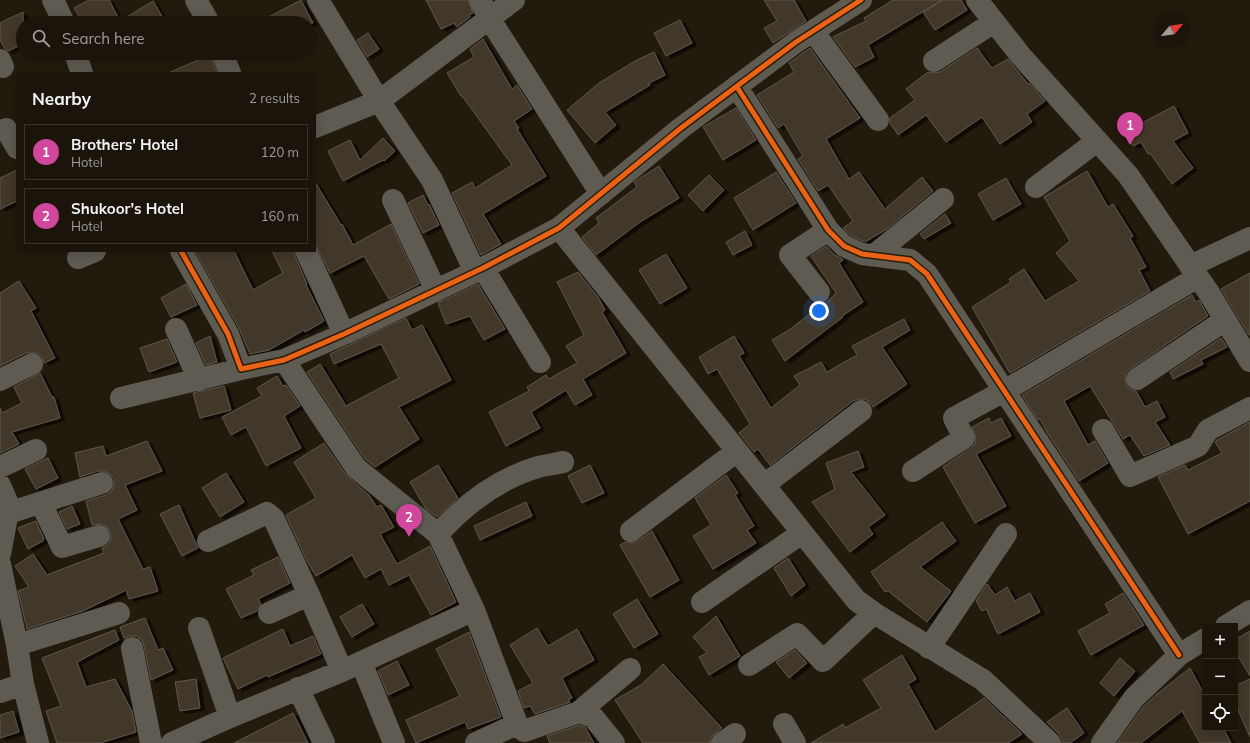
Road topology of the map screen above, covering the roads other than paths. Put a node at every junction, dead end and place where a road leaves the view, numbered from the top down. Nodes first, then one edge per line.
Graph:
1 (53, 0) edge
2 (196, 0) edge
3 (318, 0) edge
4 (514, 0) edge
5 (861, 0) edge
6 (977, 0) edge
7 (484, 9) edge
8 (61, 16) edge
9 (204, 16) edge
10 (994, 22) junction
11 (813, 31) junction
12 (77, 60) edge
13 (225, 60) edge
14 (934, 61) dead end
15 (82, 72) edge
16 (230, 72) edge
17 (737, 86) junction
18 (380, 101) junction
19 (878, 120) dead end
20 (316, 127) edge
21 (6, 129) dead end
22 (1096, 141) junction
23 (16, 146) edge
24 (1036, 187) dead end
25 (601, 194) junction
26 (943, 199) dead end
27 (393, 200) dead end
28 (559, 228) junction
29 (828, 230) junction
30 (1250, 238) edge
31 (182, 252) edge
32 (306, 252) edge
33 (874, 255) junction
34 (479, 270) junction
35 (1194, 272) junction
36 (436, 291) junction
37 (819, 292) dead end
38 (1225, 320) junction
39 (176, 329) dead end
40 (344, 334) junction
41 (284, 360) junction
42 (1250, 360) edge
43 (540, 362) dead end
44 (32, 364) dead end
45 (241, 369) junction
46 (1137, 379) dead end
47 (0, 380) edge
48 (198, 380) junction
49 (1004, 391) junction
50 (121, 398) dead end
51 (1250, 408) edge
52 (861, 411) dead end
53 (1103, 430) dead end
54 (36, 450) dead end
55 (737, 451) junction
56 (563, 462) dead end
57 (0, 467) edge
58 (913, 471) dead end
59 (102, 483) dead end
60 (0, 485) edge
61 (764, 485) junction
62 (41, 503) junction
63 (6, 510) edge
64 (631, 531) dead end
65 (802, 533) junction
66 (438, 534) junction
67 (1006, 534) dead end
68 (98, 536) dead end
69 (208, 541) dead end
70 (0, 554) edge
71 (0, 564) edge
72 (309, 595) junction
73 (702, 602) dead end
74 (474, 610) junction
75 (1250, 612) edge
76 (119, 613) dead end
77 (269, 613) dead end
78 (874, 613) junction
79 (1231, 623) edge
80 (199, 628) dead end
81 (1202, 641) edge
82 (17, 645) junction
83 (132, 648) dead end
84 (929, 648) junction
85 (1179, 655) junction
86 (748, 665) dead end
87 (351, 666) junction
88 (630, 669) dead end
89 (23, 684) junction
90 (298, 688) junction
91 (0, 692) edge
92 (579, 712) junction
93 (230, 717) junction
94 (784, 724) dead end
95 (520, 728) junction
96 (38, 743) edge
97 (151, 743) edge
98 (172, 743) edge
99 (324, 743) edge
100 (394, 743) edge
101 (476, 743) edge
102 (505, 743) edge
103 (614, 743) edge
104 (795, 743) edge
105 (1050, 743) edge
106 (1102, 743) edge

1 - 8 street
2 - 9 street
3 - 18 street
4 - 7 street
5 - 11 street
6 - 10 street
7 - 18 street
7 - 25 street
10 - 14 street
10 - 22 street
11 - 17 street
11 - 19 street
12 - 15 street
13 - 16 street
17 - 25 street
17 - 29 street
18 - 20 street
18 - 34 street
21 - 23 street
22 - 24 street
22 - 35 street
25 - 28 street
26 - 33 street
27 - 36 street
28 - 34 street
28 - 55 street
29 - 33 street
29 - 37 street
30 - 35 street
31 - 45 street
32 - 40 street
33 - 49 street
34 - 36 street
34 - 43 street
35 - 38 street
35 - 49 street
36 - 40 street
38 - 42 street
38 - 46 street
39 - 48 street
40 - 41 street
41 - 45 street
41 - 66 street
44 - 47 street
45 - 48 street
48 - 50 street
49 - 58 street
49 - 85 street
51 - 53 street
52 - 61 street
54 - 57 street
55 - 61 street
55 - 64 street
56 - 66 street
59 - 62 street
60 - 63 street
61 - 65 street
62 - 63 street
62 - 68 street
63 - 70 street
65 - 73 street
65 - 78 street
66 - 74 street
67 - 84 street
69 - 72 street
71 - 82 street
72 - 77 street
72 - 87 street
74 - 87 street
74 - 95 street
75 - 79 street
76 - 82 street
78 - 84 street
78 - 86 street
80 - 93 street
81 - 85 street
82 - 89 street
83 - 97 street
84 - 105 street
85 - 106 street
87 - 90 street
87 - 100 street
88 - 92 street
89 - 91 street
89 - 96 street
90 - 93 street
90 - 99 street
92 - 95 street
92 - 103 street
93 - 98 street
94 - 104 street
95 - 101 street
95 - 102 street

